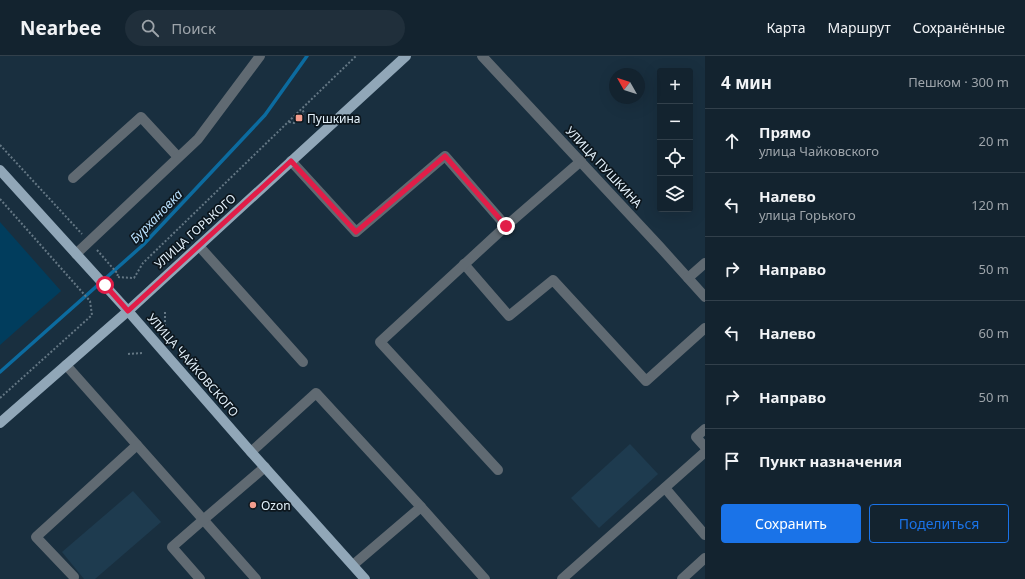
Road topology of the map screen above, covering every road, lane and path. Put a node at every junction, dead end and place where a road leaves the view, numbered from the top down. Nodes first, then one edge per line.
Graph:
1 (260, 56) edge
2 (356, 56) edge
3 (406, 56) edge
4 (482, 56) edge
5 (0, 145) edge
6 (178, 157) junction
7 (291, 161) junction
8 (581, 161) junction
9 (0, 170) edge
10 (73, 178) dead end
11 (0, 199) edge
12 (506, 226) junction
13 (83, 236) dead end
14 (199, 246) junction
15 (94, 247) dead end
16 (76, 254) junction
17 (705, 263) edge
18 (464, 264) junction
19 (688, 278) junction
20 (705, 297) edge
21 (128, 311) junction
22 (165, 312) dead end
23 (705, 328) edge
24 (165, 333) dead end
25 (143, 353) dead end
26 (128, 354) dead end
27 (303, 362) dead end
28 (66, 365) junction
29 (0, 398) edge
30 (0, 423) edge
31 (705, 429) edge
32 (137, 446) junction
33 (705, 447) edge
34 (251, 452) junction
35 (705, 452) edge
36 (265, 467) junction
37 (498, 470) dead end
38 (665, 488) junction
39 (421, 507) junction
40 (203, 520) junction
41 (705, 535) edge
42 (705, 558) edge
43 (353, 565) junction
44 (74, 577) dead end
45 (200, 579) edge
46 (256, 579) edge
47 (365, 579) edge
48 (486, 579) edge
49 (562, 579) edge
50 (682, 579) edge

1 - 6 street
2 - 15 path
3 - 7 main road, УЛИЦА ГОРЬКОГО
4 - 8 street, УЛИЦА ПУШКИНА
5 - 13 path
6 - 10 street
6 - 16 street
7 - 12 street
7 - 14 main road, УЛИЦА ГОРЬКОГО
8 - 12 street
8 - 19 street, УЛИЦА ПУШКИНА
9 - 16 main road, УЛИЦА ЧАЙКОВСКОГО
11 - 29 path
12 - 18 street
14 - 21 main road, УЛИЦА ГОРЬКОГО
14 - 27 street
16 - 21 main road, УЛИЦА ЧАЙКОВСКОГО
17 - 19 street
18 - 23 street
18 - 37 street
19 - 20 street, УЛИЦА ПУШКИНА
21 - 28 main road, УЛИЦА ГОРЬКОГО
21 - 34 main road, УЛИЦА ЧАЙКОВСКОГО
22 - 24 path
25 - 26 path
28 - 30 main road, УЛИЦА ГОРЬКОГО
28 - 32 street
31 - 33 street
32 - 40 street
32 - 44 street
34 - 36 main road, УЛИЦА ЧАЙКОВСКОГО
34 - 39 street
35 - 38 street
36 - 40 street
36 - 43 main road, УЛИЦА ЧАЙКОВСКОГО
38 - 41 street
38 - 49 street
39 - 43 street
39 - 48 street
40 - 45 street
40 - 46 street
42 - 50 street
43 - 47 main road, УЛИЦА ЧАЙКОВСКОГО

